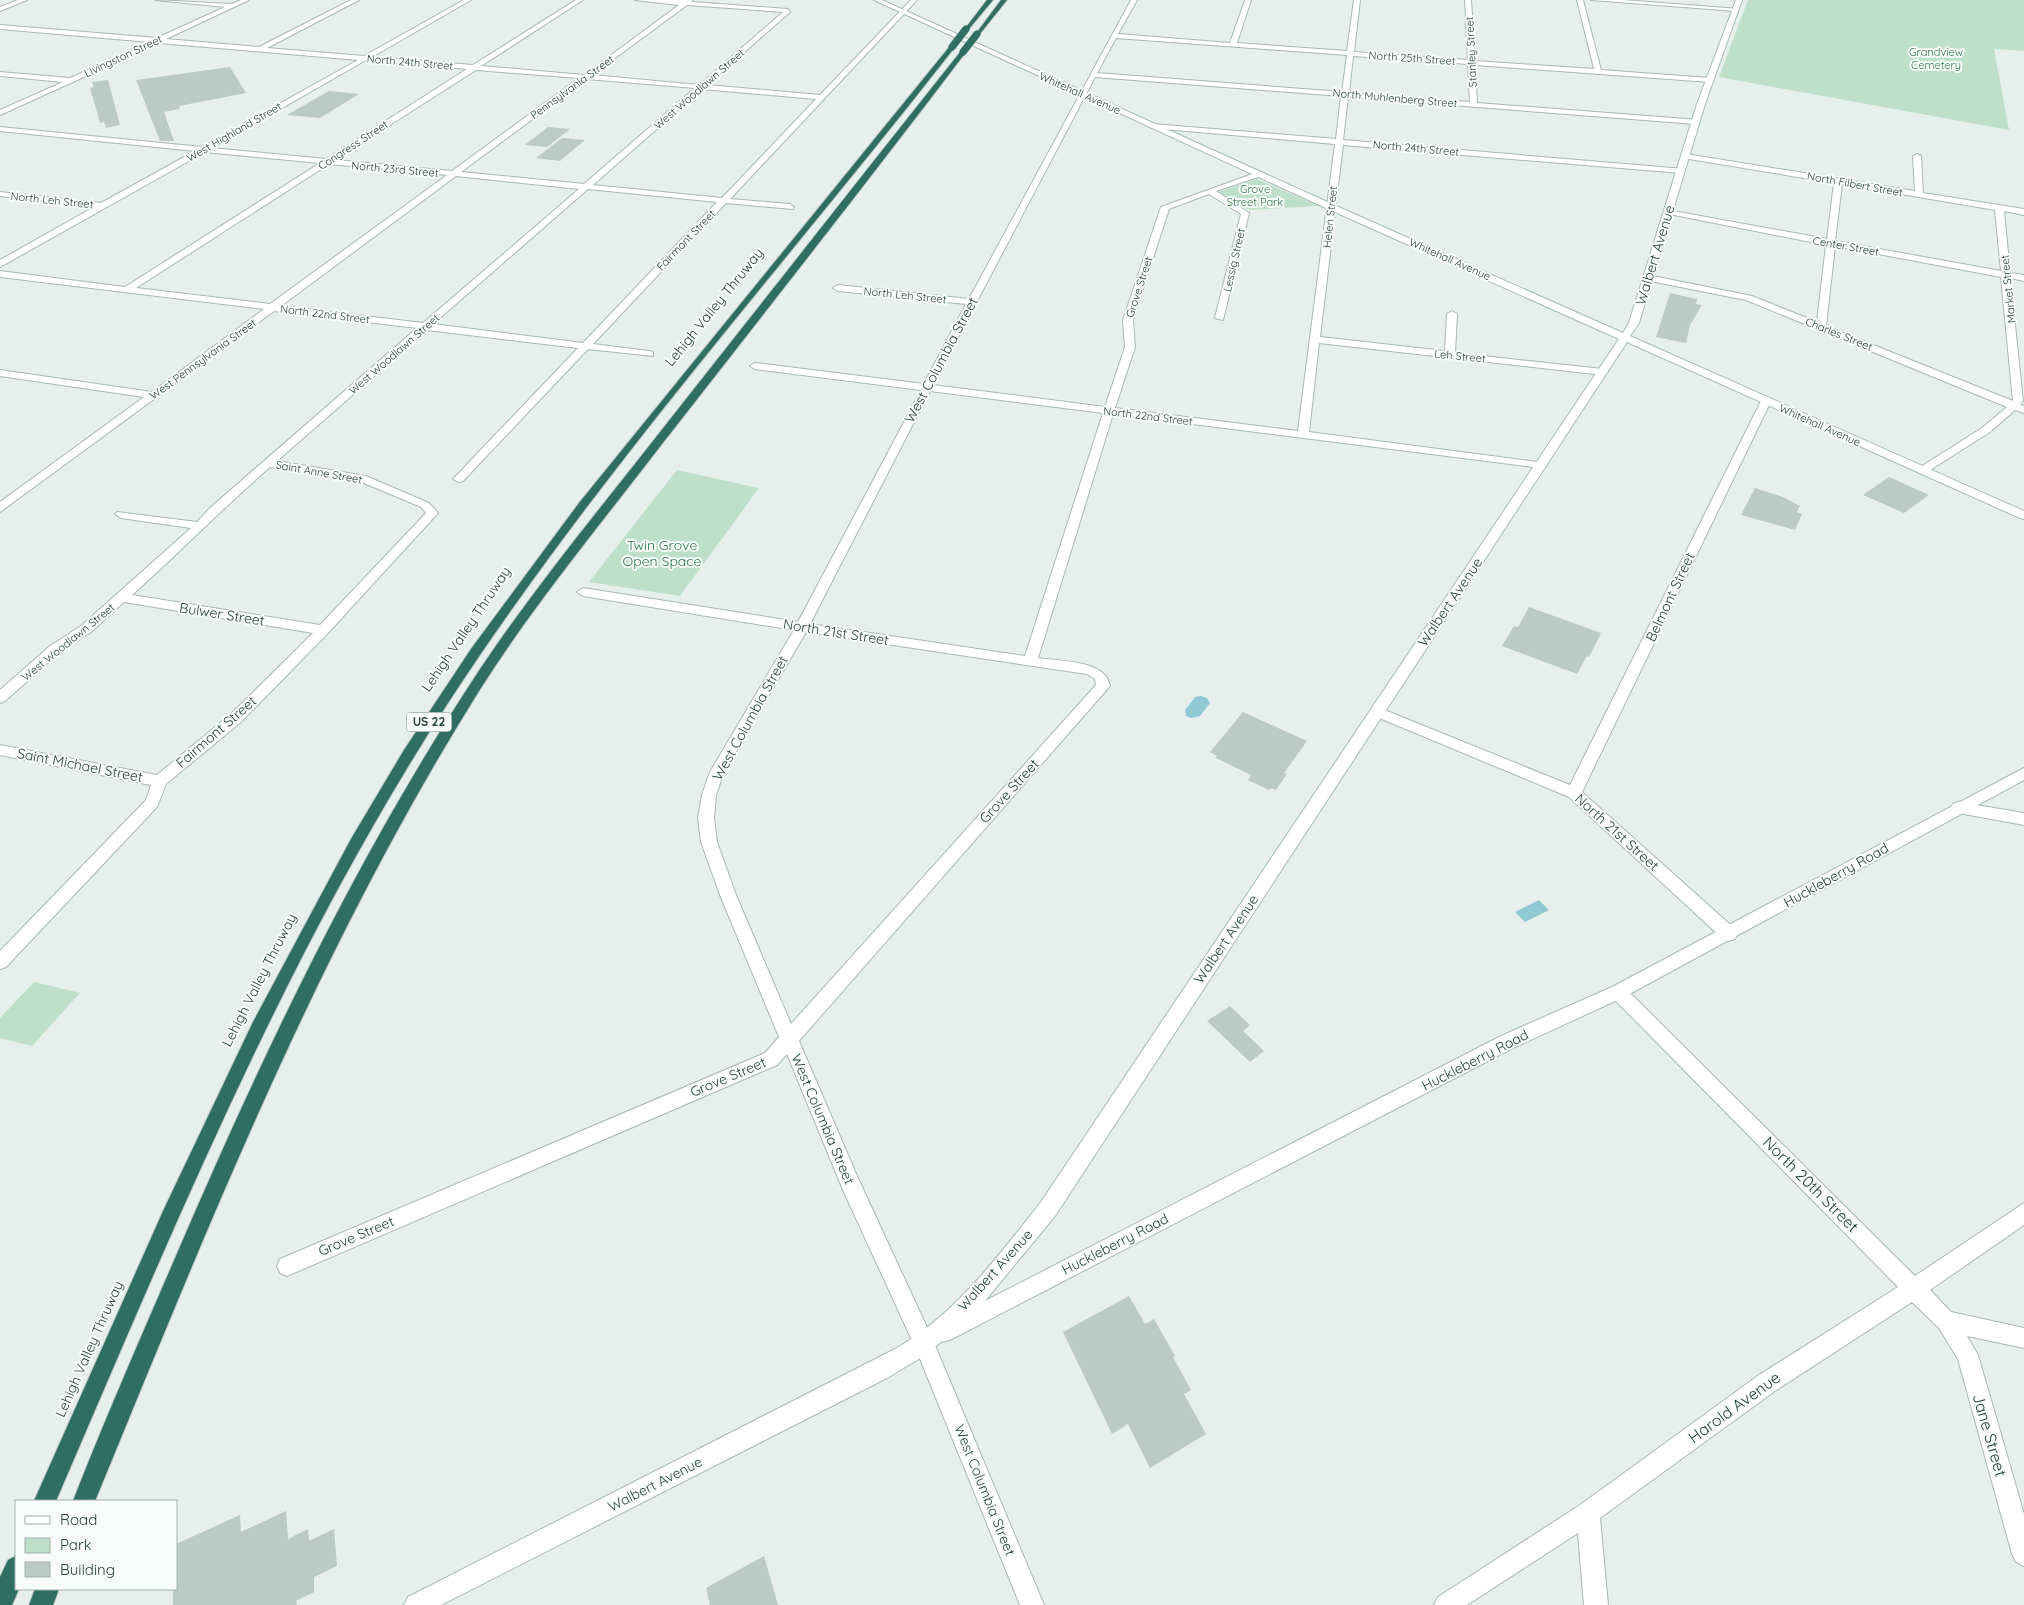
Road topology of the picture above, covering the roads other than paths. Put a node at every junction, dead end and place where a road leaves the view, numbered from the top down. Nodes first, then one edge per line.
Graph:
1 (24, 0) edge
2 (160, 0) edge
3 (246, 0) edge
4 (356, 0) edge
5 (468, 0) edge
6 (580, 0) edge
7 (638, 0) edge
8 (877, 0) edge
9 (914, 0) edge
10 (990, 0) edge
11 (1004, 0) edge
12 (1134, 0) edge
13 (1248, 0) edge
14 (1357, 0) edge
15 (1468, 0) edge
16 (1580, 0) edge
17 (1594, 0) edge
18 (688, 2) edge
19 (1737, 5) edge
20 (233, 6) junction
21 (0, 9) edge
22 (903, 12) junction
23 (0, 27) edge
24 (1114, 36) junction
25 (157, 41) junction
26 (1233, 44) junction
27 (259, 49) junction
28 (958, 49) junction
29 (1349, 53) junction
30 (364, 58) junction
31 (1473, 62) junction
32 (473, 68) junction
33 (1598, 72) junction
34 (0, 74) edge
35 (1094, 75) junction
36 (585, 77) junction
37 (70, 80) junction
38 (1710, 80) junction
39 (701, 88) junction
40 (1082, 94) junction
41 (1345, 94) junction
42 (820, 97) junction
43 (1474, 105) junction
44 (0, 112) edge
45 (1696, 122) junction
46 (1152, 126) junction
47 (0, 129) edge
48 (1339, 141) junction
49 (203, 149) junction
50 (1917, 156) dead end
51 (326, 162) junction
52 (1683, 163) junction
53 (453, 174) junction
54 (1258, 174) junction
55 (1838, 181) junction
56 (585, 188) junction
57 (1210, 191) junction
58 (0, 194) edge
59 (1919, 194) junction
60 (723, 201) junction
61 (103, 206) junction
62 (1331, 207) junction
63 (790, 208) dead end
64 (1999, 208) junction
65 (2024, 212) edge
66 (1668, 213) junction
67 (1832, 243) junction
68 (0, 264) edge
69 (0, 274) edge
70 (2006, 275) junction
71 (1648, 278) junction
72 (2024, 278) edge
73 (838, 288) dead end
74 (126, 290) junction
75 (971, 302) junction
76 (273, 308) junction
77 (1452, 314) dead end
78 (1220, 318) dead end
79 (426, 326) junction
80 (1821, 327) junction
81 (1626, 337) junction
82 (1316, 340) junction
83 (585, 347) junction
84 (649, 354) dead end
85 (1450, 355) junction
86 (755, 366) dead end
87 (1603, 372) junction
88 (0, 373) edge
89 (926, 388) junction
90 (154, 395) junction
91 (1766, 401) junction
92 (2019, 408) edge
93 (1109, 411) junction
94 (1303, 434) junction
95 (269, 463) junction
96 (1541, 465) junction
97 (1923, 470) junction
98 (459, 479) dead end
99 (6, 499) edge
100 (425, 506) joint
101 (0, 508) edge
102 (121, 514) dead end
103 (2024, 515) edge
104 (200, 526) junction
105 (583, 592) dead end
106 (122, 598) junction
107 (802, 628) junction
108 (323, 630) junction
109 (1030, 661) junction
110 (1089, 670) joint
111 (0, 698) edge
112 (1377, 712) junction
113 (0, 750) edge
114 (2024, 773) edge
115 (160, 780) junction
116 (1574, 793) junction
117 (1958, 808) junction
118 (2024, 819) edge
119 (1728, 934) junction
120 (0, 962) edge
121 (1618, 992) junction
122 (789, 1038) junction
123 (2024, 1213) edge
124 (287, 1266) dead end
125 (1915, 1288) junction
126 (1946, 1320) junction
127 (2024, 1338) edge
128 (924, 1342) junction
129 (87, 1493) edge
130 (48, 1494) edge
131 (1588, 1513) junction
132 (2024, 1554) edge
133 (15, 1570) edge
134 (47, 1590) edge
135 (0, 1605) edge
136 (40, 1605) edge
137 (416, 1605) edge
138 (1032, 1605) edge
139 (1446, 1605) edge
140 (1596, 1605) edge

1 - 21 street
2 - 20 street
3 - 20 street, Livingston Street
4 - 27 street
5 - 30 street, West Highland Street
6 - 32 street, Congress Street
7 - 18 street
8 - 22 street, Whitehall Avenue
9 - 22 street, Fairmont Street
10 - 28 highway, Lehigh Valley Thruway / US 22, bridge
11 - 28 highway, Lehigh Valley Thruway / US 22, bridge
12 - 24 street, West Columbia Street
13 - 26 street
14 - 29 street, Helen Street
15 - 31 street, Stanley Street
16 - 33 street
17 - 19 street
18 - 36 street, Pennsylvania Street
18 - 39 street, West Woodlawn Street
19 - 38 street, Walbert Avenue
20 - 25 street, Livingston Street
22 - 40 street, Whitehall Avenue
22 - 42 street, Fairmont Street
23 - 25 street, North 24th Street
24 - 26 street, North 25th Street
24 - 35 street, West Columbia Street
25 - 27 street, North 24th Street
25 - 37 street, Livingston Street
26 - 29 street, North 25th Street
27 - 30 street, North 24th Street
28 - 129 highway, Lehigh Valley Thruway / US 22
28 - 130 highway, Lehigh Valley Thruway / US 22
29 - 31 street, North 25th Street
29 - 41 street, Helen Street
30 - 32 street, North 24th Street
30 - 49 street, West Highland Street
31 - 33 street, North 25th Street
31 - 43 street, Stanley Street
32 - 36 street, North 24th Street
32 - 51 street, Congress Street
33 - 38 street, North 25th Street
34 - 37 street
35 - 40 street, West Columbia Street
35 - 41 street, North Muhlenberg Street
36 - 39 street, North 24th Street
36 - 53 street, Pennsylvania Street
37 - 44 street, Livingston Street
38 - 45 street, Walbert Avenue
39 - 42 street, North 24th Street
39 - 56 street, West Woodlawn Street
40 - 46 street, Whitehall Avenue
40 - 75 street, West Columbia Street
41 - 43 street, North Muhlenberg Street
41 - 48 street, Helen Street
42 - 60 street, Fairmont Street
43 - 45 street, North Muhlenberg Street
45 - 52 street, Walbert Avenue
46 - 48 street, North 24th Street
46 - 54 street, Whitehall Avenue
47 - 49 street, North 23rd Street
48 - 52 street, North 24th Street
48 - 62 street, Helen Street
49 - 51 street, North 23rd Street
49 - 61 street, West Highland Street
50 - 59 street
51 - 53 street, North 23rd Street
51 - 74 street, Congress Street
52 - 55 street, North Filbert Street
52 - 66 street, Walbert Avenue
53 - 56 street, North 23rd Street
53 - 76 street, West Pennsylvania Street
54 - 57 street, Grove Street
54 - 62 street, Whitehall Avenue
55 - 59 street, North Filbert Street
55 - 67 street
56 - 60 street, North 23rd Street
56 - 79 street, West Woodlawn Street
57 - 78 street, Lessig Street
57 - 93 street, Grove Street
58 - 61 street, North Leh Street
59 - 64 street, North Filbert Street
60 - 63 street, North 23rd Street
60 - 83 street, Fairmont Street
61 - 68 street, West Highland Street
62 - 81 street, Whitehall Avenue
62 - 82 street, Helen Street
64 - 65 street, North Filbert Street
64 - 70 street, Market Street
66 - 67 street, Center Street
66 - 71 street, Walbert Avenue
67 - 70 street, Center Street
67 - 80 street
69 - 74 street, North 22nd Street
70 - 72 street, Center Street
70 - 92 street, Market Street
71 - 80 street, Charles Street
71 - 81 street, Walbert Avenue
73 - 75 street, North Leh Street
74 - 76 street, North 22nd Street
75 - 89 street, West Columbia Street
76 - 79 street, North 22nd Street
76 - 90 street, West Pennsylvania Street
77 - 85 street
79 - 83 street, North 22nd Street
79 - 95 street, West Woodlawn Street
80 - 92 street, Charles Street
81 - 87 street, Walbert Avenue
81 - 91 street, Whitehall Avenue
82 - 85 street, Leh Street
82 - 94 street, Helen Street
83 - 84 street, North 22nd Street
83 - 98 street, Fairmont Street
85 - 87 street, Leh Street
86 - 89 street, North 22nd Street
87 - 96 street, Walbert Avenue
88 - 90 street
89 - 93 street, North 22nd Street
89 - 107 street, West Columbia Street
90 - 99 street, West Pennsylvania Street
91 - 97 street, Whitehall Avenue
91 - 116 street, Belmont Street
92 - 97 street
93 - 94 street, North 22nd Street
93 - 109 street, Grove Street
94 - 96 street, North 22nd Street
95 - 100 street, Saint Anne Street
95 - 104 street, West Woodlawn Street
96 - 112 street, Walbert Avenue
97 - 103 street, Whitehall Avenue
99 - 101 street, West Pennsylvania Street
100 - 108 street, Fairmont Street
102 - 104 street
104 - 106 street, West Woodlawn Street
105 - 107 street, North 21st Street
106 - 108 street, Bulwer Street
106 - 111 street, West Woodlawn Street
107 - 109 street, North 21st Street
107 - 122 street, West Columbia Street
108 - 115 street, Fairmont Street
109 - 110 street, North 21st Street
110 - 122 street, Grove Street
112 - 116 street, North 21st Street
112 - 128 street, Walbert Avenue
113 - 115 street, Saint Michael Street
114 - 117 street, Huckleberry Road
115 - 120 street
116 - 119 street, North 21st Street
117 - 118 street
117 - 119 street, Huckleberry Road
119 - 121 street, Huckleberry Road
121 - 125 street, North 20th Street
121 - 128 street, Huckleberry Road
122 - 124 street, Grove Street
122 - 128 street, West Columbia Street
123 - 125 street, Harold Avenue
125 - 126 street, North 20th Street
125 - 131 street, Harold Avenue
126 - 127 street
126 - 132 street, Jane Street
128 - 137 street, Walbert Avenue
128 - 138 street, West Columbia Street
131 - 139 street, Harold Avenue
131 - 140 street
133 - 135 highway
134 - 136 highway

